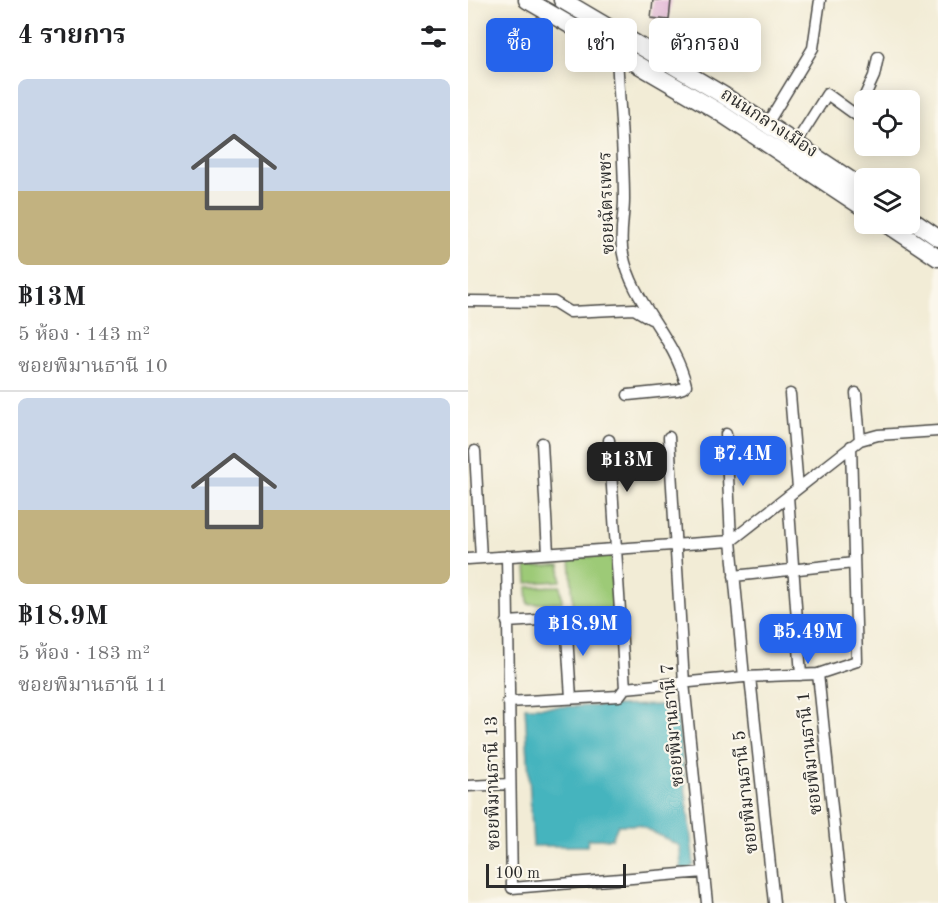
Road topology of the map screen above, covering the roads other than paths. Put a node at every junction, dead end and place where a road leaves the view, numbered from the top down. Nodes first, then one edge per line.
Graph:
1 (527, 0) edge
2 (562, 0) edge
3 (820, 0) edge
4 (565, 23) edge
5 (878, 57) dead end
6 (637, 66) edge
7 (618, 72) edge
8 (767, 124) junction
9 (795, 143) junction
10 (854, 182) edge
11 (854, 201) edge
12 (920, 231) edge
13 (919, 234) edge
14 (938, 238) edge
15 (938, 258) edge
16 (468, 301) edge
17 (654, 321) junction
18 (856, 393) dead end
19 (790, 394) dead end
20 (628, 395) dead end
21 (938, 431) edge
22 (726, 434) dead end
23 (669, 437) dead end
24 (609, 440) dead end
25 (542, 443) dead end
26 (856, 443) junction
27 (475, 451) dead end
28 (798, 488) junction
29 (788, 496) junction
30 (731, 541) junction
31 (675, 544) junction
32 (616, 549) junction
33 (548, 554) junction
34 (507, 556) junction
35 (481, 558) junction
36 (468, 559) edge
37 (855, 563) junction
38 (793, 570) junction
39 (734, 576) junction
40 (621, 615) junction
41 (566, 618) junction
42 (507, 622) junction
43 (818, 674) junction
44 (801, 675) junction
45 (747, 677) junction
46 (684, 683) junction
47 (625, 688) junction
48 (571, 698) junction
49 (508, 702) junction
50 (510, 784) junction
51 (468, 786) edge
52 (704, 872) junction
53 (707, 903) edge
54 (774, 903) edge
55 (842, 903) edge

1 - 4 main road, ถนนกลางเมือง
2 - 8 main road, ถนนกลางเมือง
3 - 8 street
5 - 9 street
6 - 11 main road, ถนนกลางเมือง
7 - 17 street, ซอยฉัตรเพชร
8 - 9 main road, ถนนกลางเมือง
9 - 10 main road, ถนนกลางเมือง
12 - 14 main road
13 - 15 main road
16 - 17 street
17 - 20 street, ซอยฉัตรเพชร
18 - 26 street, ซอยพิมานธานี 1
19 - 28 street
21 - 26 street
22 - 30 street, ซอยพิมานธานี 5
23 - 31 street, ซอยพิมานธานี 7
24 - 32 street
25 - 33 street
26 - 28 street
26 - 37 street, ซอยพิมานธานี 1
27 - 35 street
28 - 29 street
29 - 30 street
29 - 38 street
30 - 31 street
30 - 39 street, ซอยพิมานธานี 5
31 - 32 street
31 - 46 street, ซอยพิมานธานี 7
32 - 33 street
32 - 40 street
33 - 34 street
34 - 35 street
34 - 42 street, ซอยพิมานธานี 13
35 - 36 street
37 - 38 street
37 - 43 street, ซอยพิมานธานี 1
38 - 39 street
38 - 44 street
39 - 45 street, ซอยพิมานธานี 5
40 - 41 street
40 - 47 street
41 - 42 street
41 - 48 street
42 - 49 street, ซอยพิมานธานี 13
43 - 44 street
43 - 55 street, ซอยพิมานธานี 1
44 - 45 street
45 - 46 street
45 - 54 street, ซอยพิมานธานี 5
46 - 47 street
46 - 52 street, ซอยพิมานธานี 7
47 - 48 street
48 - 49 street
49 - 50 street, ซอยพิมานธานี 13
50 - 51 street
50 - 52 street, ซอยพิมานธานี 13
52 - 53 street, ซอยพิมานธานี 7

